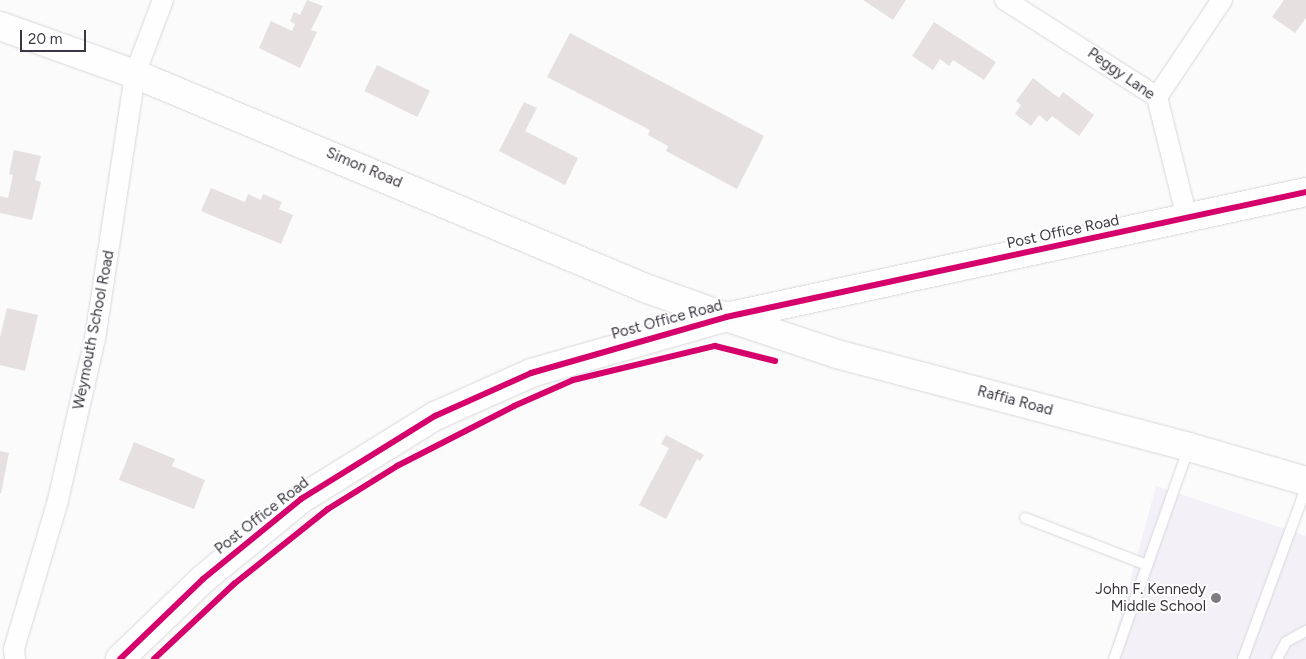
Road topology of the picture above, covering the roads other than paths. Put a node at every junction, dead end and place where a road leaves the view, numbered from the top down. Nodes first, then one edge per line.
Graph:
1 (164, 0) edge
2 (1005, 0) edge
3 (1222, 0) edge
4 (0, 26) edge
5 (135, 74) junction
6 (1157, 97) junction
7 (1306, 192) edge
8 (1187, 218) junction
9 (726, 317) junction
10 (1189, 446) junction
11 (1306, 481) edge
12 (1306, 488) edge
13 (1025, 518) dead end
14 (1148, 565) junction
15 (1306, 631) edge
16 (14, 659) edge
17 (120, 659) edge
18 (1114, 659) edge
19 (1242, 659) edge
20 (1276, 659) edge

1 - 5 street, Weymouth School Road
2 - 6 street, Peggy Lane
3 - 6 street
4 - 5 main road, Simon Road
5 - 9 main road, Simon Road
5 - 16 street, Weymouth School Road
6 - 8 street, Peggy Lane
7 - 8 main road, Post Office Road
8 - 9 main road, Post Office Road
9 - 10 main road, Raffia Road
9 - 17 main road, Post Office Road
10 - 11 main road, Raffia Road
10 - 14 lane
12 - 19 lane
13 - 14 lane
14 - 18 lane
15 - 20 lane

